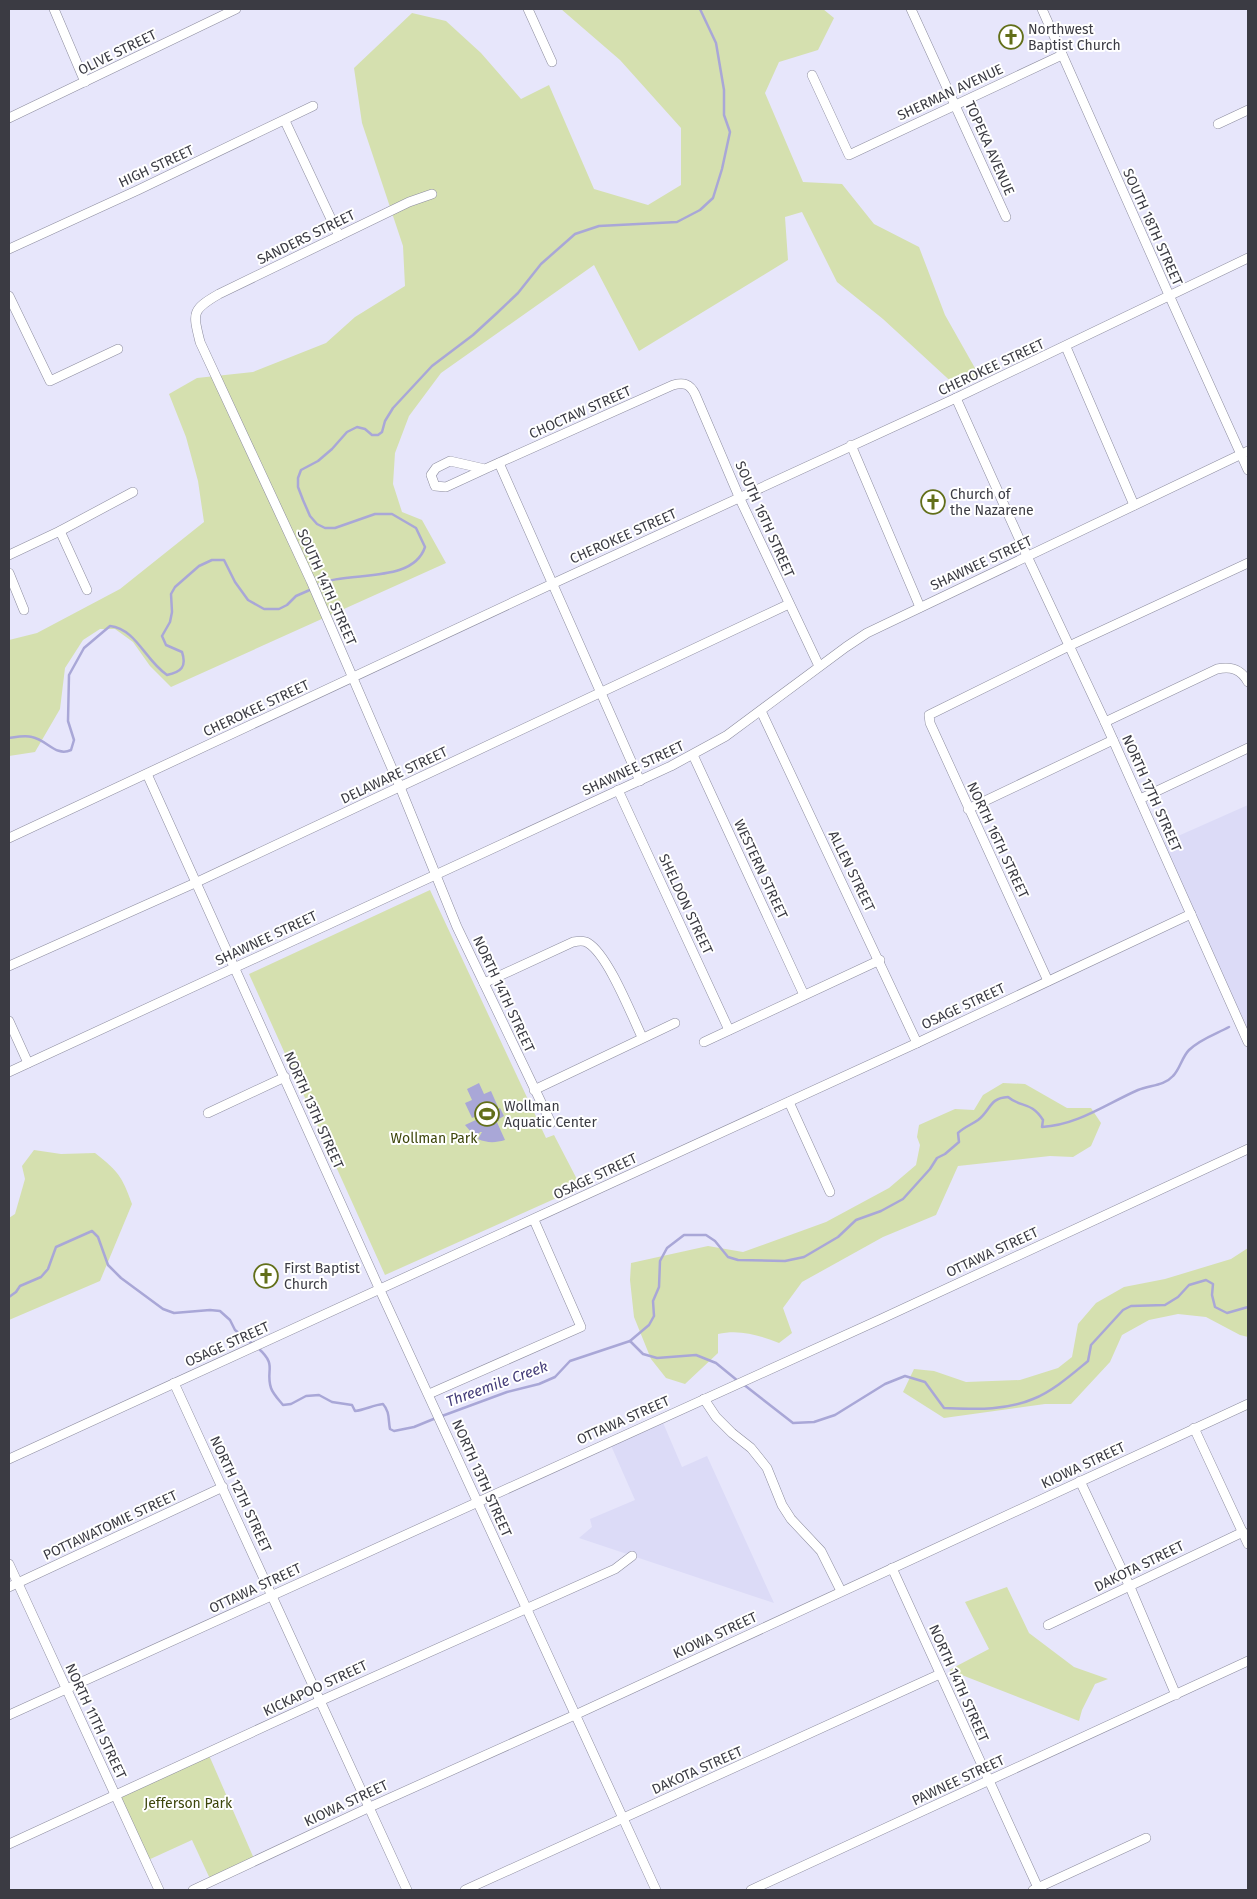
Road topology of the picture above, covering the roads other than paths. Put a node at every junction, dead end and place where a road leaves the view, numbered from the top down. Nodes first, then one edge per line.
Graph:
1 (54, 9) edge
2 (236, 9) edge
3 (528, 9) edge
4 (911, 9) edge
5 (1042, 9) edge
6 (1062, 55) junction
7 (552, 62) dead end
8 (812, 75) dead end
9 (85, 82) junction
10 (955, 104) junction
11 (313, 106) dead end
12 (1248, 110) edge
13 (9, 118) edge
14 (285, 121) junction
15 (1218, 124) dead end
16 (432, 194) dead end
17 (1006, 217) dead end
18 (339, 236) junction
19 (9, 249) edge
20 (1248, 258) edge
21 (9, 296) edge
22 (1169, 296) junction
23 (197, 311) joint
24 (1066, 347) junction
25 (118, 350) dead end
26 (686, 384) joint
27 (956, 398) junction
28 (851, 445) junction
29 (1245, 453) edge
30 (499, 463) junction
31 (486, 469) junction
32 (1248, 470) edge
33 (133, 492) dead end
34 (740, 499) junction
35 (1134, 505) junction
36 (60, 531) junction
37 (9, 555) edge
38 (1027, 556) junction
39 (1248, 563) edge
40 (9, 574) edge
41 (552, 584) junction
42 (87, 590) dead end
43 (789, 604) junction
44 (920, 606) junction
45 (24, 610) dead end
46 (1069, 646) junction
47 (819, 666) junction
48 (352, 679) junction
49 (1248, 682) edge
50 (602, 693) junction
51 (760, 711) junction
52 (1105, 722) junction
53 (1113, 740) junction
54 (1248, 748) edge
55 (693, 755) junction
56 (147, 774) junction
57 (640, 781) junction
58 (400, 787) junction
59 (618, 790) junction
60 (1140, 799) junction
61 (968, 809) junction
62 (9, 838) edge
63 (436, 874) junction
64 (195, 883) junction
65 (1191, 914) junction
66 (880, 960) junction
67 (9, 966) edge
68 (234, 968) junction
69 (1048, 982) junction
70 (484, 983) junction
71 (804, 995) junction
72 (9, 1021) edge
73 (675, 1023) dead end
74 (729, 1030) junction
75 (642, 1037) junction
76 (704, 1042) dead end
77 (1248, 1042) edge
78 (918, 1043) junction
79 (28, 1063) junction
80 (9, 1072) edge
81 (285, 1077) junction
82 (534, 1090) junction
83 (789, 1102) junction
84 (208, 1113) dead end
85 (552, 1123) dead end
86 (1248, 1149) edge
87 (830, 1192) dead end
88 (534, 1220) junction
89 (379, 1288) junction
90 (174, 1383) junction
91 (429, 1394) junction
92 (704, 1398) junction
93 (1248, 1404) edge
94 (1194, 1428) junction
95 (9, 1459) edge
96 (1080, 1481) junction
97 (223, 1487) junction
98 (477, 1501) junction
99 (1242, 1532) junction
100 (1248, 1544) edge
101 (632, 1556) dead end
102 (9, 1564) edge
103 (892, 1568) junction
104 (18, 1583) junction
105 (9, 1587) edge
106 (1130, 1587) junction
107 (841, 1591) junction
108 (272, 1595) junction
109 (526, 1608) junction
110 (1048, 1625) dead end
111 (1248, 1661) edge
112 (940, 1674) junction
113 (66, 1689) junction
114 (1176, 1695) junction
115 (320, 1701) junction
116 (9, 1715) edge
117 (575, 1715) junction
118 (989, 1781) junction
119 (115, 1795) junction
120 (370, 1806) junction
121 (623, 1819) junction
122 (1146, 1838) dead end
123 (9, 1844) edge
124 (1037, 1889) edge
125 (159, 1890) edge
126 (193, 1890) edge
127 (407, 1890) edge
128 (465, 1890) edge
129 (656, 1890) edge
130 (751, 1890) edge

1 - 9 street
2 - 9 street, OLIVE STREET
3 - 7 street
4 - 10 street, TOPEKA AVENUE
5 - 6 street, SOUTH 18TH STREET
6 - 10 street, SHERMAN AVENUE
6 - 22 street, SOUTH 18TH STREET
8 - 10 street, SHERMAN AVENUE
9 - 13 street, OLIVE STREET
10 - 17 street, TOPEKA AVENUE
11 - 14 street, HIGH STREET
12 - 15 street
14 - 18 street
14 - 19 street, HIGH STREET
16 - 18 street, SANDERS STREET
18 - 23 street, SANDERS STREET
20 - 22 street, CHEROKEE STREET
21 - 25 street
22 - 24 street, CHEROKEE STREET
22 - 29 street, SOUTH 18TH STREET
23 - 48 street, SOUTH 14TH STREET
24 - 27 street, CHEROKEE STREET
24 - 35 street
26 - 30 street, CHOCTAW STREET
26 - 34 street, SOUTH 16TH STREET
27 - 28 street, CHEROKEE STREET
27 - 38 street, NORTH 17TH STREET
28 - 34 street, CHEROKEE STREET
28 - 44 street
29 - 32 street, SOUTH 18TH STREET
29 - 35 street, SHAWNEE STREET
30 - 31 street, CHOCTAW STREET
30 - 41 street
31 - 31 street, CHOCTAW STREET
33 - 36 street
34 - 41 street, CHEROKEE STREET
34 - 43 street, SOUTH 16TH STREET
35 - 38 street, SHAWNEE STREET
36 - 37 street
36 - 42 street
38 - 44 street, SHAWNEE STREET
38 - 46 street, NORTH 17TH STREET
39 - 46 street
40 - 45 street
41 - 48 street, CHEROKEE STREET
41 - 50 street
43 - 47 street, SOUTH 16TH STREET
43 - 50 street, DELAWARE STREET
44 - 47 street, SHAWNEE STREET
46 - 52 street, NORTH 17TH STREET
46 - 61 street, NORTH 16TH STREET
47 - 51 street, SHAWNEE STREET
48 - 56 street, CHEROKEE STREET
48 - 58 street, SOUTH 14TH STREET
49 - 52 street
50 - 57 street
50 - 58 street, DELAWARE STREET
51 - 55 street, SHAWNEE STREET
51 - 66 street, ALLEN STREET
52 - 53 street, NORTH 17TH STREET
53 - 60 street, NORTH 17TH STREET
53 - 61 street
54 - 60 street
55 - 57 street, SHAWNEE STREET
55 - 71 street, WESTERN STREET
56 - 62 street, CHEROKEE STREET
56 - 64 street, NORTH 13TH STREET
57 - 59 street, SHAWNEE STREET
58 - 63 street, SOUTH 14TH STREET
58 - 64 street, DELAWARE STREET
59 - 63 street, SHAWNEE STREET
59 - 74 street, SHELDON STREET
60 - 65 street, NORTH 17TH STREET
61 - 69 street, NORTH 16TH STREET
63 - 68 street, SHAWNEE STREET
63 - 70 street, NORTH 14TH STREET
64 - 67 street, DELAWARE STREET
64 - 68 street, NORTH 13TH STREET
65 - 69 street, OSAGE STREET
65 - 77 street, NORTH 17TH STREET
66 - 71 street
66 - 78 street, ALLEN STREET
68 - 79 street, SHAWNEE STREET
68 - 81 street, NORTH 13TH STREET
69 - 78 street, OSAGE STREET
70 - 75 street
70 - 82 street, NORTH 14TH STREET
71 - 74 street
72 - 79 street
73 - 75 street
74 - 76 street
75 - 82 street
78 - 83 street, OSAGE STREET
79 - 80 street, SHAWNEE STREET
81 - 84 street
81 - 89 street, NORTH 13TH STREET
82 - 85 street, NORTH 14TH STREET
83 - 87 street
83 - 88 street, OSAGE STREET
86 - 92 street, OTTAWA STREET
88 - 89 street, OSAGE STREET
88 - 91 street
89 - 90 street, OSAGE STREET
89 - 91 street, NORTH 13TH STREET
90 - 95 street, OSAGE STREET
90 - 97 street, NORTH 12TH STREET
91 - 98 street, NORTH 13TH STREET
92 - 98 street, OTTAWA STREET
92 - 107 street
93 - 94 street, KIOWA STREET
94 - 96 street, KIOWA STREET
94 - 99 street
96 - 103 street, KIOWA STREET
96 - 106 street
97 - 104 street, POTTAWATOMIE STREET
97 - 108 street, NORTH 12TH STREET
98 - 108 street, OTTAWA STREET
98 - 109 street, NORTH 13TH STREET
99 - 100 street
99 - 106 street, DAKOTA STREET
101 - 109 street, KICKAPOO STREET
102 - 104 street, NORTH 11TH STREET
103 - 107 street, KIOWA STREET
103 - 112 street, NORTH 14TH STREET
104 - 105 street, POTTAWATOMIE STREET
104 - 113 street, NORTH 11TH STREET
106 - 110 street, DAKOTA STREET
106 - 114 street
107 - 117 street, KIOWA STREET
108 - 113 street, OTTAWA STREET
108 - 115 street, NORTH 12TH STREET
109 - 115 street, KICKAPOO STREET
109 - 117 street, NORTH 13TH STREET
111 - 114 street, PAWNEE STREET
112 - 118 street, NORTH 14TH STREET
112 - 121 street, DAKOTA STREET
113 - 116 street, OTTAWA STREET
113 - 119 street, NORTH 11TH STREET
114 - 118 street, PAWNEE STREET
115 - 119 street, KICKAPOO STREET
115 - 120 street, NORTH 12TH STREET
117 - 120 street, KIOWA STREET
117 - 121 street, NORTH 13TH STREET
118 - 124 street, NORTH 14TH STREET
118 - 130 street, PAWNEE STREET
119 - 123 street, KICKAPOO STREET
119 - 125 street, NORTH 11TH STREET
120 - 126 street, KIOWA STREET
120 - 127 street, NORTH 12TH STREET
121 - 128 street, DAKOTA STREET
121 - 129 street, NORTH 13TH STREET
122 - 124 street

